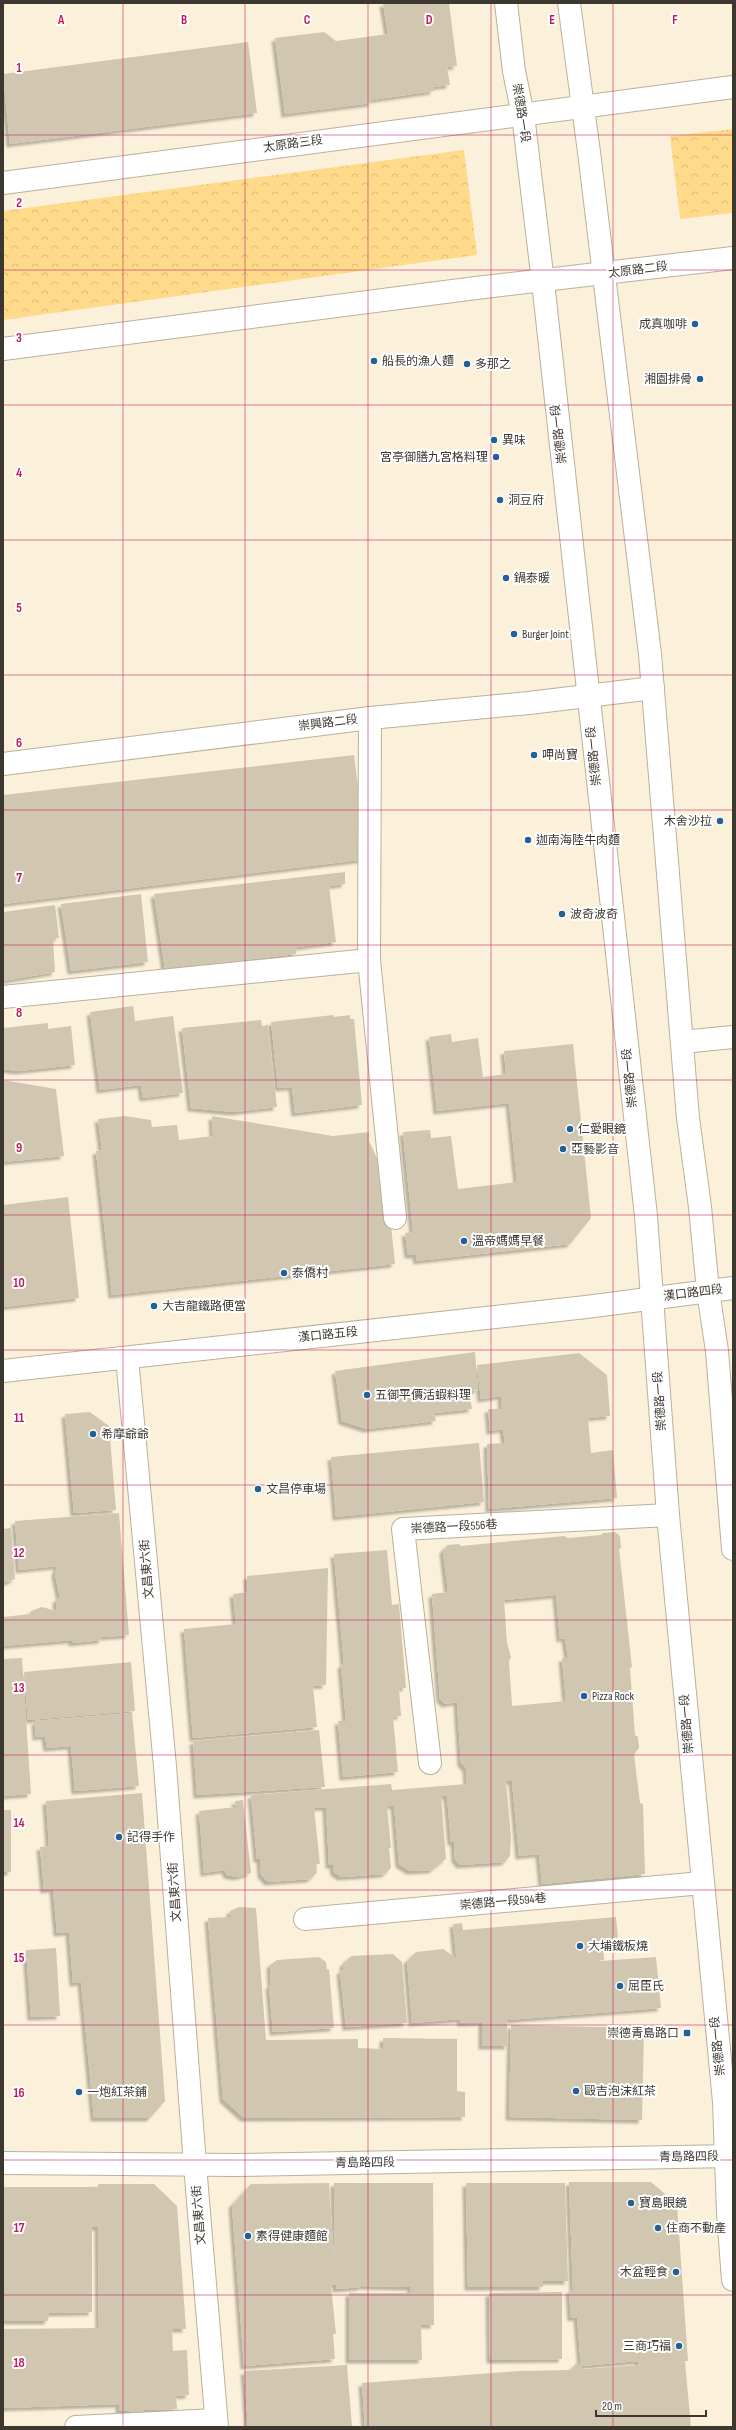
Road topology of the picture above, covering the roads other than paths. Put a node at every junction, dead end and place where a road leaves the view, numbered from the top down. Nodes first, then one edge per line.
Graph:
1 (506, 3) edge
2 (569, 3) edge
3 (733, 87) edge
4 (584, 107) junction
5 (523, 115) junction
6 (3, 183) edge
7 (733, 258) edge
8 (603, 274) junction
9 (543, 282) junction
10 (3, 349) edge
11 (653, 688) junction
12 (588, 695) junction
13 (370, 718) junction
14 (3, 764) edge
15 (369, 960) junction
16 (3, 997) edge
17 (733, 1037) edge
18 (682, 1042) junction
19 (395, 1218) dead end
20 (733, 1288) edge
21 (708, 1291) junction
22 (652, 1298) junction
23 (127, 1358) junction
24 (3, 1371) edge
25 (668, 1515) junction
26 (733, 1549) edge
27 (430, 1763) dead end
28 (702, 1883) junction
29 (305, 1919) dead end
30 (730, 2156) edge
31 (3, 2163) edge
32 (194, 2165) junction
33 (733, 2280) edge
34 (217, 2423) edge
35 (76, 2427) edge

1 - 5 street, 崇德路一段
2 - 4 street
3 - 4 street
4 - 5 street, 太原路三段
4 - 8 street
5 - 6 street, 太原路三段
5 - 9 street, 崇德路一段
7 - 8 street, 太原路二段
8 - 9 street, 太原路二段
8 - 11 street
9 - 10 street
9 - 12 street, 崇德路一段
11 - 12 street, 崇興路二段
11 - 18 street
12 - 13 street, 崇興路二段
12 - 22 street, 崇德路一段
13 - 14 street, 崇興路二段
13 - 15 street
15 - 16 street
15 - 19 street
17 - 18 street
18 - 21 street
20 - 21 street, 漢口路四段
21 - 22 street, 漢口路四段
21 - 26 street
22 - 23 street, 漢口路五段
22 - 25 street, 崇德路一段
23 - 24 street, 漢口路五段
23 - 32 street, 文昌東六街
25 - 27 street, 崇德路一段556巷
25 - 28 street, 崇德路一段
28 - 29 street, 崇德路一段594巷
28 - 30 street, 崇德路一段
30 - 32 street, 青島路四段
30 - 33 street, 崇德路一段
31 - 32 street, 青島路四段
32 - 34 street, 文昌東六街
34 - 35 street

